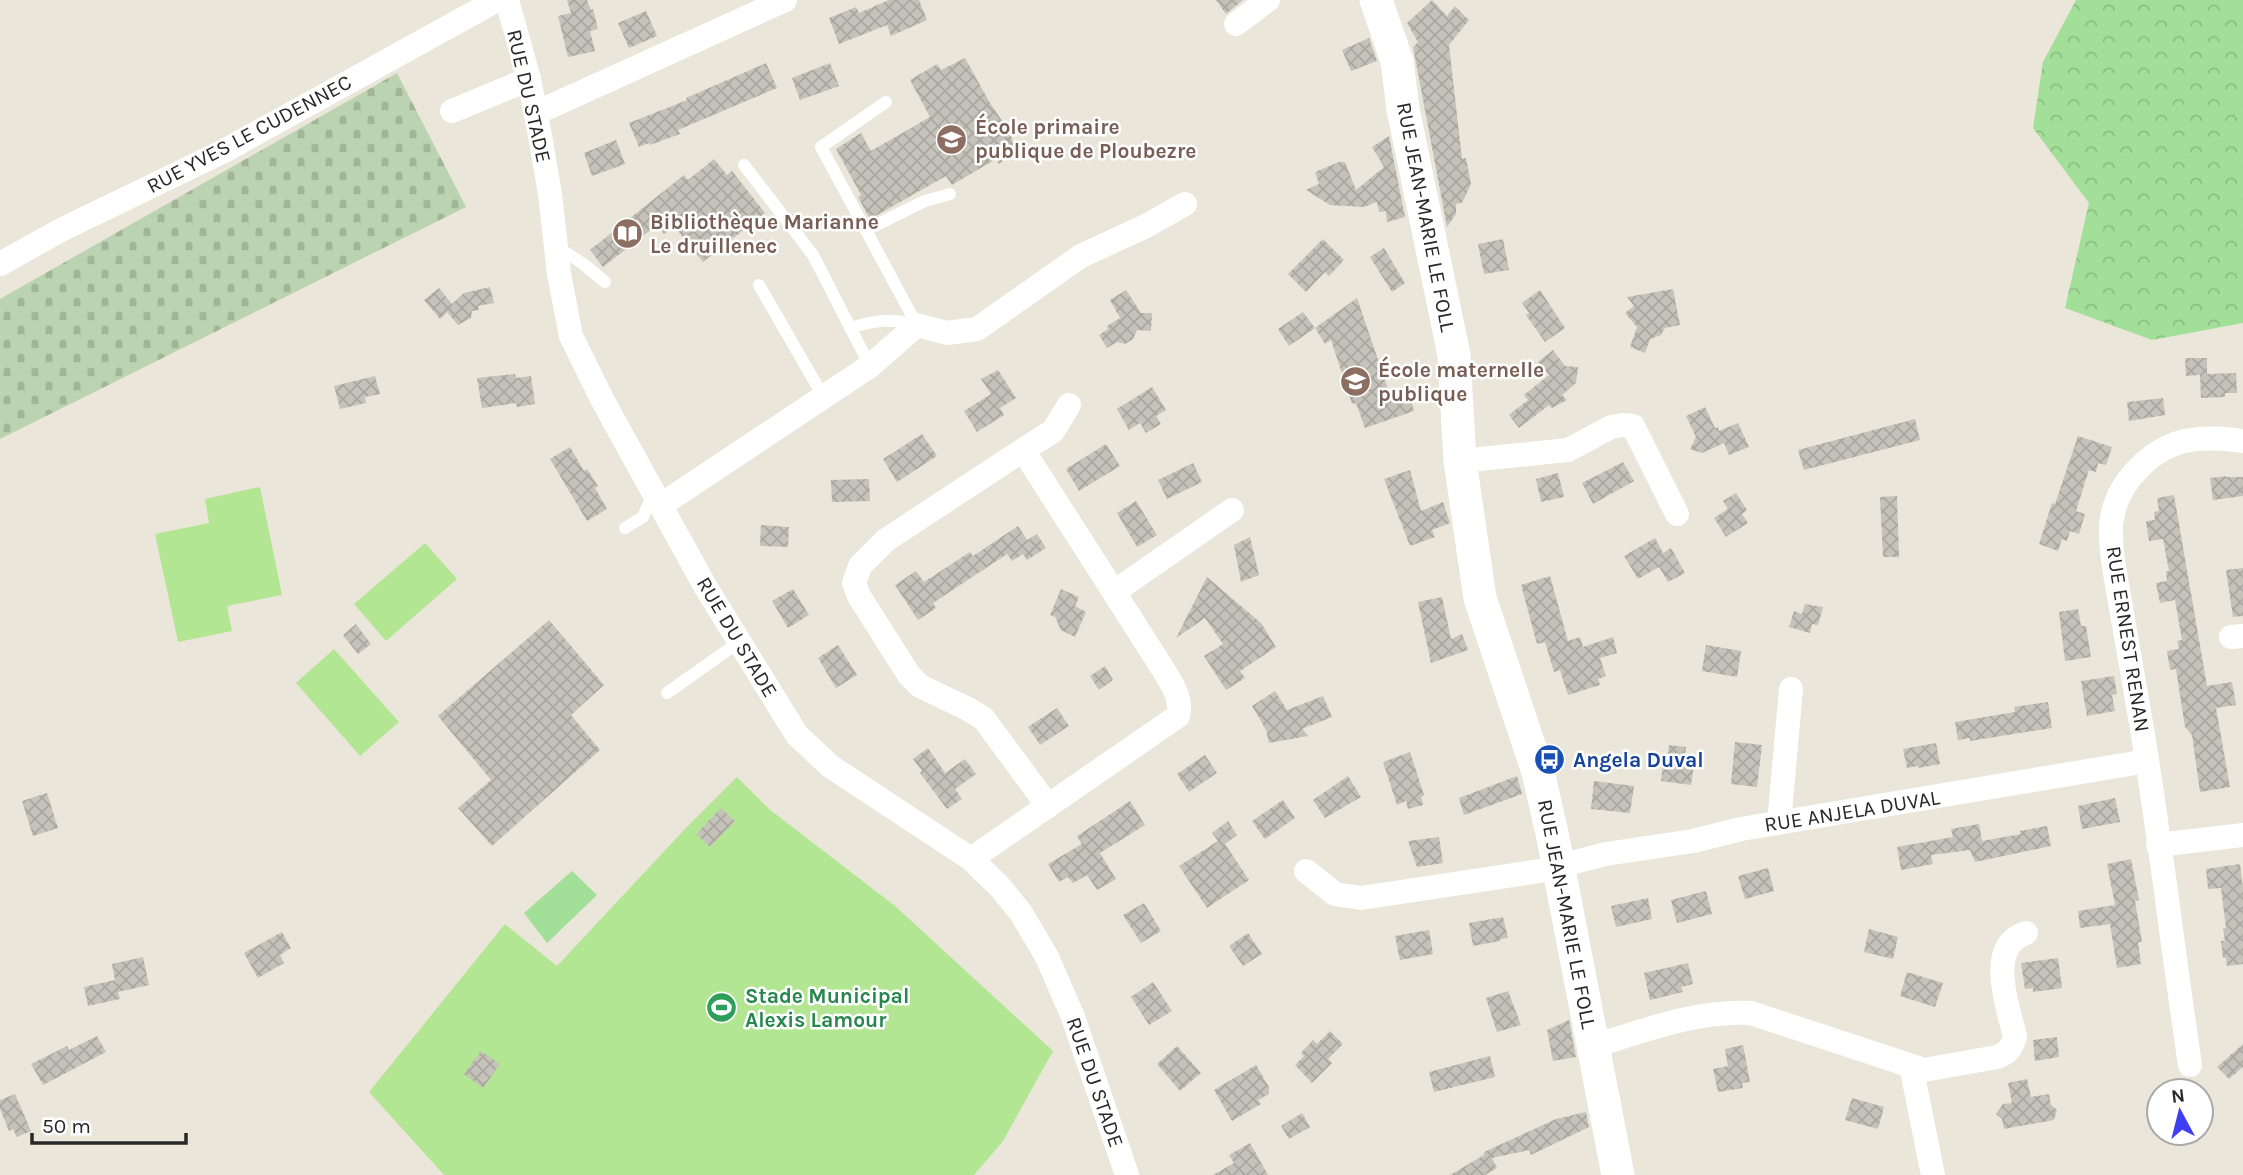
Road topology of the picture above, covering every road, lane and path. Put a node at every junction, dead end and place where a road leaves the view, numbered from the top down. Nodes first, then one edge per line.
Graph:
1 (497, 0) edge
2 (507, 0) edge
3 (785, 0) edge
4 (1268, 0) edge
5 (1376, 0) edge
6 (1243, 22) dead end
7 (528, 79) junction
8 (886, 102) dead end
9 (452, 111) dead end
10 (536, 113) junction
11 (744, 165) dead end
12 (950, 194) dead end
13 (1185, 204) dead end
14 (866, 230) junction
15 (556, 246) junction
16 (0, 264) edge
17 (605, 282) dead end
18 (759, 285) dead end
19 (917, 326) junction
20 (850, 328) junction
21 (870, 366) junction
22 (823, 396) junction
23 (1069, 405) dead end
24 (2243, 441) edge
25 (1023, 450) junction
26 (1460, 461) junction
27 (657, 500) junction
28 (1232, 510) dead end
29 (1677, 514) dead end
30 (625, 528) dead end
31 (1114, 592) junction
32 (738, 642) junction
33 (1791, 689) dead end
34 (667, 693) dead end
35 (2147, 761) junction
36 (1048, 806) junction
37 (1779, 823) junction
38 (2243, 835) edge
39 (2158, 845) junction
40 (971, 859) junction
41 (1558, 867) junction
42 (1306, 871) dead end
43 (2026, 933) dead end
44 (1593, 1046) junction
45 (2190, 1065) dead end
46 (1911, 1066) junction
47 (1127, 1175) edge
48 (1618, 1175) edge
49 (1933, 1175) edge

1 - 16 street, RUE YVES LE CUDENNEC
2 - 7 street, RUE DU STADE
3 - 10 street
4 - 6 street
5 - 26 main road, RUE JEAN-MARIE LE FOLL
7 - 9 street
7 - 10 street, RUE DU STADE
8 - 14 lane
10 - 15 street, RUE DU STADE
11 - 20 lane
12 - 14 lane
13 - 19 street
14 - 19 lane
15 - 17 lane
15 - 27 street, RUE DU STADE
18 - 22 lane
19 - 20 lane
19 - 21 street
20 - 21 lane
21 - 22 street
22 - 27 street
23 - 25 street
24 - 35 street, RUE ERNEST RENAN
25 - 31 street
25 - 36 street
26 - 29 street
26 - 41 main road, RUE JEAN-MARIE LE FOLL
27 - 30 lane
27 - 32 street, RUE DU STADE
28 - 31 street
31 - 36 street
32 - 34 lane
32 - 40 street, RUE DU STADE
33 - 37 street
35 - 37 street, RUE ANJELA DUVAL
35 - 39 street, RUE ERNEST RENAN
36 - 40 street
37 - 41 street, RUE ANJELA DUVAL
38 - 39 street
39 - 45 street, RUE ERNEST RENAN
40 - 47 street, RUE DU STADE
41 - 42 street, RUE ANJELA DUVAL
41 - 44 main road, RUE JEAN-MARIE LE FOLL
43 - 46 street
44 - 46 street
44 - 48 main road, RUE JEAN-MARIE LE FOLL
46 - 49 street

